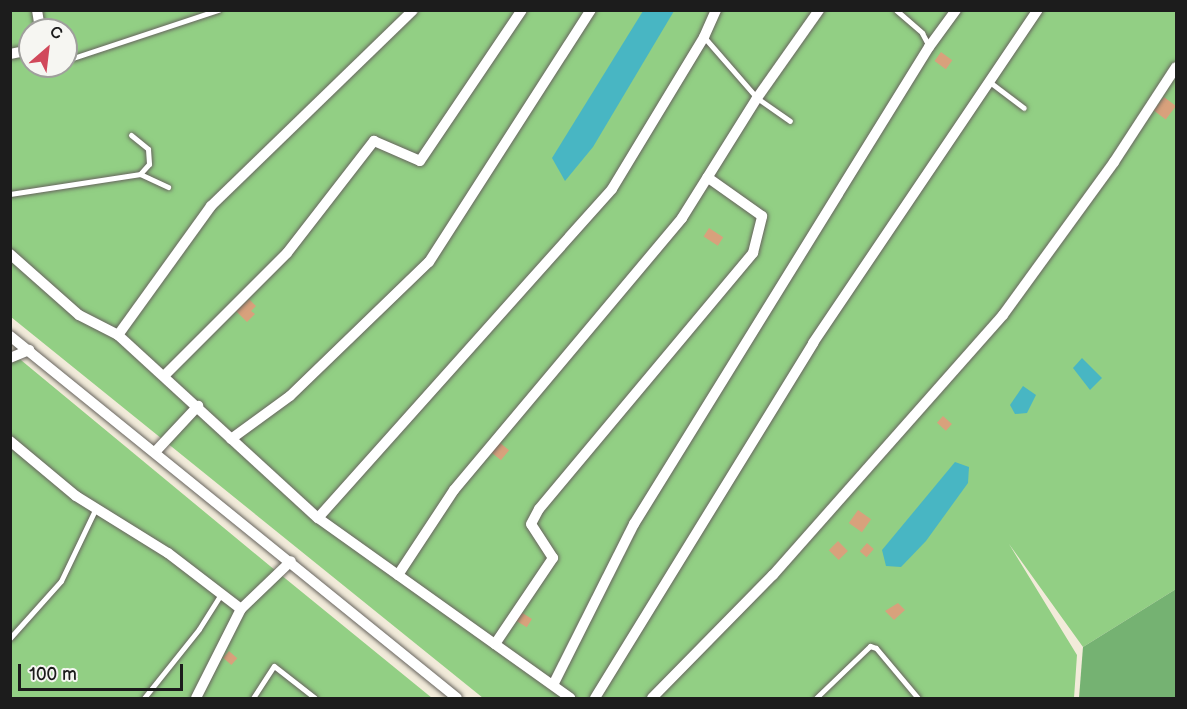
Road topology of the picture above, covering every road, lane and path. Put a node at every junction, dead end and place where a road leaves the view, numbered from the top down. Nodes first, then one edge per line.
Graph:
1 (218, 10) edge
2 (413, 10) edge
3 (522, 10) edge
4 (591, 10) edge
5 (819, 10) edge
6 (896, 10) edge
7 (956, 10) edge
8 (1038, 10) edge
9 (711, 13) edge
10 (704, 37) junction
11 (929, 47) junction
12 (78, 56) edge
13 (1176, 67) edge
14 (991, 83) junction
15 (757, 98) junction
16 (1023, 108) dead end
17 (790, 121) dead end
18 (131, 135) dead end
19 (140, 174) junction
20 (707, 177) junction
21 (168, 187) dead end
22 (10, 194) edge
23 (10, 254) edge
24 (118, 335) junction
25 (10, 336) edge
26 (20, 354) edge
27 (10, 365) edge
28 (165, 376) junction
29 (198, 406) junction
30 (231, 439) junction
31 (10, 441) edge
32 (156, 451) junction
33 (96, 508) junction
34 (318, 518) junction
35 (291, 561) junction
36 (398, 575) junction
37 (221, 594) junction
38 (241, 609) junction
39 (10, 638) edge
40 (495, 644) junction
41 (554, 683) junction
42 (144, 699) edge
43 (196, 699) edge
44 (253, 699) edge
45 (315, 699) edge
46 (457, 699) edge
47 (570, 699) edge
48 (595, 699) edge
49 (652, 699) edge
50 (816, 699) edge
51 (918, 699) edge

1 - 12 lane
2 - 24 street
3 - 28 street
4 - 30 street
5 - 15 street
6 - 11 lane
7 - 11 street
8 - 14 street
9 - 10 street
10 - 15 lane
10 - 34 street
11 - 41 street
13 - 49 street
14 - 16 lane
14 - 48 street
15 - 17 lane
15 - 20 street
18 - 19 lane
19 - 21 lane
19 - 22 lane
20 - 36 street
20 - 40 street
23 - 24 street
24 - 28 street
25 - 26 street
26 - 27 street
26 - 32 street
28 - 29 street
29 - 30 street
29 - 32 street
30 - 34 street
31 - 33 street
32 - 35 street
33 - 37 street
33 - 39 lane
34 - 36 street
35 - 38 street
35 - 46 street
36 - 40 street
37 - 38 street
37 - 42 lane
38 - 43 street
40 - 41 street
41 - 47 street
44 - 45 lane
50 - 51 lane

